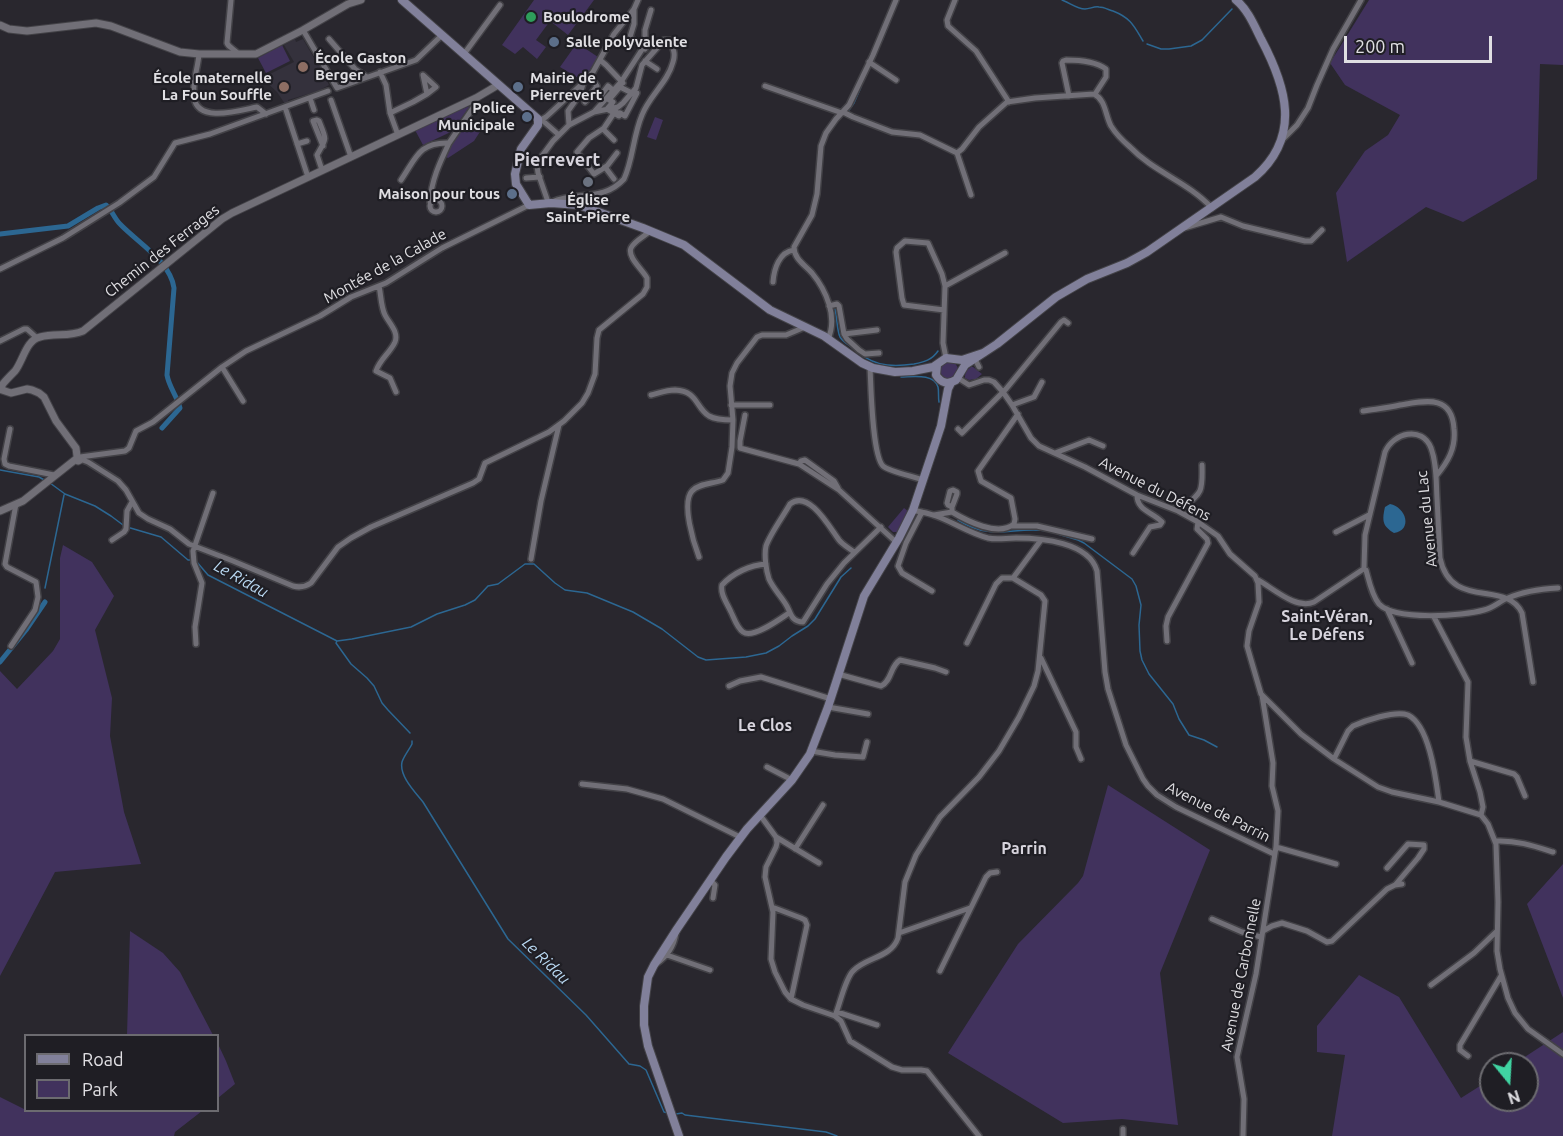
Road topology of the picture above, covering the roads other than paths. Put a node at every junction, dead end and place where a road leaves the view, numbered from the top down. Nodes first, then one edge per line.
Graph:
1 (231, 0) edge
2 (361, 0) edge
3 (402, 0) edge
4 (639, 0) edge
5 (896, 0) edge
6 (956, 0) edge
7 (1236, 0) edge
8 (1361, 0) edge
9 (345, 2) edge
10 (500, 5) dead end
11 (634, 9) junction
12 (651, 10) dead end
13 (0, 25) edge
14 (303, 30) junction
15 (442, 35) junction
16 (329, 39) dead end
17 (645, 49) junction
18 (199, 54) junction
19 (238, 54) junction
20 (464, 54) junction
21 (600, 60) junction
22 (645, 61) junction
23 (869, 62) junction
24 (657, 69) dead end
25 (380, 72) junction
26 (367, 77) junction
27 (591, 79) junction
28 (896, 80) dead end
29 (584, 82) junction
30 (621, 82) junction
31 (498, 85) junction
32 (765, 86) dead end
33 (328, 91) dead end
34 (614, 91) junction
35 (634, 91) junction
36 (593, 93) junction
37 (427, 94) dead end
38 (1095, 94) junction
39 (1069, 96) junction
40 (310, 98) junction
41 (476, 98) junction
42 (599, 98) junction
43 (650, 99) junction
44 (331, 100) dead end
45 (585, 102) dead end
46 (605, 102) junction
47 (1009, 102) junction
48 (285, 107) junction
49 (608, 109) junction
50 (314, 110) dead end
51 (614, 111) junction
52 (594, 112) junction
53 (842, 112) junction
54 (390, 113) junction
55 (266, 114) junction
56 (297, 117) dead end
57 (289, 118) junction
58 (540, 121) junction
59 (625, 122) dead end
60 (570, 126) junction
61 (603, 129) junction
62 (320, 130) dead end
63 (398, 135) junction
64 (559, 135) junction
65 (614, 140) dead end
66 (1282, 140) junction
67 (307, 141) dead end
68 (449, 143) junction
69 (297, 144) junction
70 (617, 153) dead end
71 (957, 153) junction
72 (351, 157) junction
73 (605, 167) junction
74 (322, 170) junction
75 (308, 177) junction
76 (540, 177) junction
77 (525, 178) dead end
78 (614, 179) dead end
79 (400, 180) dead end
80 (971, 195) dead end
81 (549, 201) junction
82 (430, 202) dead end
83 (530, 205) junction
84 (1212, 208) junction
85 (1182, 229) junction
86 (1322, 230) dead end
87 (650, 231) junction
88 (794, 250) junction
89 (1005, 253) dead end
90 (0, 269) edge
91 (773, 282) dead end
92 (379, 286) junction
93 (945, 286) junction
94 (829, 306) junction
95 (944, 310) junction
96 (1068, 323) dead end
97 (805, 327) junction
98 (877, 330) dead end
99 (844, 334) junction
100 (37, 338) junction
101 (828, 339) junction
102 (0, 341) edge
103 (879, 353) dead end
104 (946, 358) junction
105 (974, 358) junction
106 (956, 360) junction
107 (937, 365) junction
108 (870, 367) junction
109 (222, 368) junction
110 (979, 368) dead end
111 (913, 371) junction
112 (957, 377) junction
113 (939, 378) junction
114 (1042, 382) dead end
115 (0, 387) edge
116 (396, 392) dead end
117 (1004, 392) junction
118 (651, 395) dead end
119 (243, 401) dead end
120 (731, 405) junction
121 (770, 405) dead end
122 (1012, 405) junction
123 (944, 409) junction
124 (1363, 411) dead end
125 (1018, 414) junction
126 (744, 415) dead end
127 (733, 420) junction
128 (559, 425) junction
129 (10, 429) dead end
130 (958, 429) dead end
131 (1103, 446) dead end
132 (1055, 453) junction
133 (78, 458) junction
134 (1202, 465) dead end
135 (1436, 476) junction
136 (50, 479) junction
137 (923, 480) junction
138 (213, 493) dead end
139 (1137, 495) junction
140 (132, 502) junction
141 (16, 504) junction
142 (913, 510) junction
143 (0, 511) edge
144 (1178, 511) junction
145 (922, 512) junction
146 (934, 515) junction
147 (1369, 515) junction
148 (1198, 522) junction
149 (1012, 526) junction
150 (881, 527) junction
151 (1336, 532) dead end
152 (1092, 539) dead end
153 (112, 540) dead end
154 (1041, 540) junction
155 (896, 542) junction
156 (193, 547) junction
157 (854, 552) junction
158 (1132, 553) dead end
159 (699, 557) dead end
160 (531, 559) dead end
161 (766, 564) junction
162 (1364, 569) junction
163 (1013, 578) junction
164 (1257, 580) junction
165 (1558, 588) dead end
166 (932, 591) dead end
167 (1506, 598) junction
168 (1387, 609) junction
169 (789, 613) junction
170 (1434, 616) junction
171 (1167, 641) dead end
172 (967, 643) dead end
173 (196, 644) dead end
174 (11, 646) dead end
175 (1040, 657) junction
176 (1412, 663) dead end
177 (946, 672) dead end
178 (838, 674) junction
179 (1533, 682) dead end
180 (729, 686) dead end
181 (1261, 694) junction
182 (831, 699) junction
183 (828, 707) junction
184 (868, 714) dead end
185 (867, 742) dead end
186 (811, 751) junction
187 (1081, 759) dead end
188 (1334, 759) junction
189 (1470, 761) junction
190 (767, 767) dead end
191 (792, 780) junction
192 (582, 784) dead end
193 (1525, 796) dead end
194 (1439, 802) junction
195 (823, 805) dead end
196 (760, 815) junction
197 (1482, 815) junction
198 (740, 837) junction
199 (776, 837) junction
200 (1496, 841) junction
201 (795, 849) junction
202 (1275, 850) junction
203 (1553, 852) dead end
204 (819, 863) dead end
205 (1336, 864) dead end
206 (1388, 868) dead end
207 (998, 872) dead end
208 (710, 880) junction
209 (1402, 884) dead end
210 (1395, 885) junction
211 (713, 898) dead end
212 (772, 907) junction
213 (970, 908) junction
214 (1212, 919) dead end
215 (677, 929) junction
216 (1497, 931) junction
217 (899, 933) junction
218 (1262, 934) junction
219 (667, 955) junction
220 (654, 964) junction
221 (710, 970) dead end
222 (940, 971) dead end
223 (1501, 976) junction
224 (1431, 985) dead end
225 (791, 999) junction
226 (836, 1014) junction
227 (877, 1025) dead end
228 (1563, 1054) edge
229 (1468, 1056) dead end
230 (1123, 1129) dead end
231 (679, 1136) edge
232 (979, 1136) edge
233 (1123, 1136) edge
234 (1244, 1136) edge

1 - 19 street
2 - 9 street
3 - 15 main road
4 - 11 street
5 - 23 street
6 - 47 street
7 - 66 main road
8 - 66 street
9 - 14 street
10 - 20 street
11 - 17 street
11 - 21 street
12 - 17 street
13 - 18 street
14 - 19 street
14 - 26 street
15 - 20 main road
15 - 25 street
16 - 26 street
17 - 30 street
18 - 19 street
18 - 55 street
20 - 31 main road
21 - 27 street
21 - 30 street
22 - 24 street
22 - 35 street
22 - 43 street
23 - 28 street
23 - 53 street
25 - 26 street
25 - 54 street
27 - 29 street
27 - 36 street
29 - 58 street
29 - 60 street
30 - 34 street
30 - 35 street
31 - 41 street, Chemin des Ferrages
31 - 58 main road
32 - 53 street
33 - 40 street
34 - 42 street
34 - 46 street
35 - 43 street
35 - 49 street
35 - 51 street
35 - 51 street
36 - 42 street
36 - 45 street
37 - 54 street
38 - 39 street
38 - 39 street
38 - 84 street
39 - 47 street
40 - 48 street
40 - 50 street
41 - 63 street, Chemin des Ferrages
41 - 68 street
42 - 46 street
43 - 81 street
44 - 72 street
46 - 52 street
47 - 71 street
48 - 55 street
48 - 57 street
49 - 51 street
49 - 52 street
51 - 59 street
51 - 61 street
52 - 60 street
53 - 71 street
53 - 88 street
54 - 63 street
55 - 90 street
56 - 57 street
57 - 69 street
58 - 64 street
58 - 83 main road
60 - 64 street
61 - 65 street
61 - 73 street
62 - 74 street
63 - 72 street, Chemin des Ferrages
64 - 76 street
66 - 84 main road
67 - 69 street
68 - 79 street
68 - 82 street
69 - 75 street
70 - 73 street
71 - 80 street
72 - 74 street, Chemin des Ferrages
73 - 78 street
74 - 75 street, Chemin des Ferrages
75 - 100 street, Chemin des Ferrages
76 - 77 street
76 - 81 street
81 - 83 main road
81 - 87 main road
83 - 92 street, Montée de la Calade
84 - 85 main road
85 - 86 street
85 - 105 main road
87 - 97 main road
87 - 128 street
88 - 91 street
88 - 94 street
89 - 93 street
92 - 109 street, Montée de la Calade
92 - 116 street
93 - 95 street
93 - 95 street
94 - 99 street
94 - 101 street
95 - 104 street
96 - 117 street
97 - 101 main road
97 - 120 street
98 - 99 street
99 - 103 street
100 - 102 street
100 - 115 street
101 - 108 main road
104 - 106 main road
104 - 107 main road
105 - 106 main road
105 - 110 street
105 - 112 main road
106 - 112 main road
107 - 111 main road
107 - 113 main road
108 - 111 main road
108 - 137 street
109 - 119 street
109 - 133 street, Montée de la Calade
111 - 113 main road
112 - 113 main road
112 - 117 street
112 - 123 main road
113 - 123 main road
114 - 122 street
115 - 133 street
117 - 122 street, Avenue du Défens
117 - 130 street
118 - 127 street
120 - 121 street
120 - 127 street
122 - 125 street, Avenue du Défens
123 - 137 main road
124 - 135 street
125 - 132 street, Avenue du Défens
125 - 149 street
126 - 150 street
127 - 159 street
128 - 156 street
128 - 160 street
129 - 136 street
131 - 132 street
132 - 139 street, Avenue du Défens
133 - 136 street
133 - 140 street
134 - 144 street
135 - 147 street, Avenue du Lac
135 - 167 street, Avenue du Lac
136 - 141 street
137 - 142 main road
138 - 156 street
139 - 144 street, Avenue du Défens
139 - 158 street
140 - 153 street
140 - 156 street
141 - 143 street
141 - 174 street
142 - 145 street, Avenue de Parrin
142 - 155 main road
144 - 148 street, Avenue du Défens
145 - 146 street, Avenue de Parrin
145 - 166 street
146 - 149 street
146 - 154 street, Avenue de Parrin
147 - 151 street
147 - 162 street, Avenue du Lac
148 - 164 street, Avenue du Défens
148 - 171 street
149 - 152 street
150 - 155 street
150 - 157 street
154 - 163 street
154 - 202 street, Avenue de Parrin
155 - 178 main road
156 - 173 street
157 - 161 street
157 - 169 street
161 - 169 street
161 - 169 street
162 - 164 street, Avenue du Défens
162 - 168 street
163 - 172 street
163 - 175 street
164 - 181 street
165 - 167 street
167 - 170 street
167 - 179 street
168 - 170 street
168 - 176 street
170 - 189 street
175 - 187 street
175 - 217 street
177 - 178 street
178 - 182 main road
180 - 182 street
181 - 188 street
181 - 202 street, Avenue de Carbonnelle
182 - 183 main road
183 - 184 street
183 - 186 main road
185 - 186 street
186 - 191 main road
188 - 194 street
188 - 194 street
189 - 193 street
189 - 197 street
190 - 191 street
191 - 196 main road
192 - 198 street
194 - 197 street
195 - 201 street
196 - 198 main road
196 - 199 street
197 - 200 street
198 - 208 main road
199 - 201 street
199 - 212 street
200 - 203 street
200 - 216 street
201 - 204 street
202 - 205 street, Avenue de Parrin
202 - 218 street, Avenue de Carbonnelle
206 - 210 street
207 - 213 street
208 - 211 street
208 - 215 main road
209 - 210 street
210 - 218 street
212 - 225 street
212 - 225 street
213 - 217 street
213 - 222 street
214 - 218 street
215 - 219 street
215 - 220 main road
216 - 223 street
216 - 224 street
217 - 226 street
218 - 234 street, Avenue de Carbonnelle
219 - 220 street
219 - 221 street
220 - 231 main road
223 - 228 street
223 - 229 street
225 - 226 street
226 - 227 street
226 - 232 street
230 - 233 street

